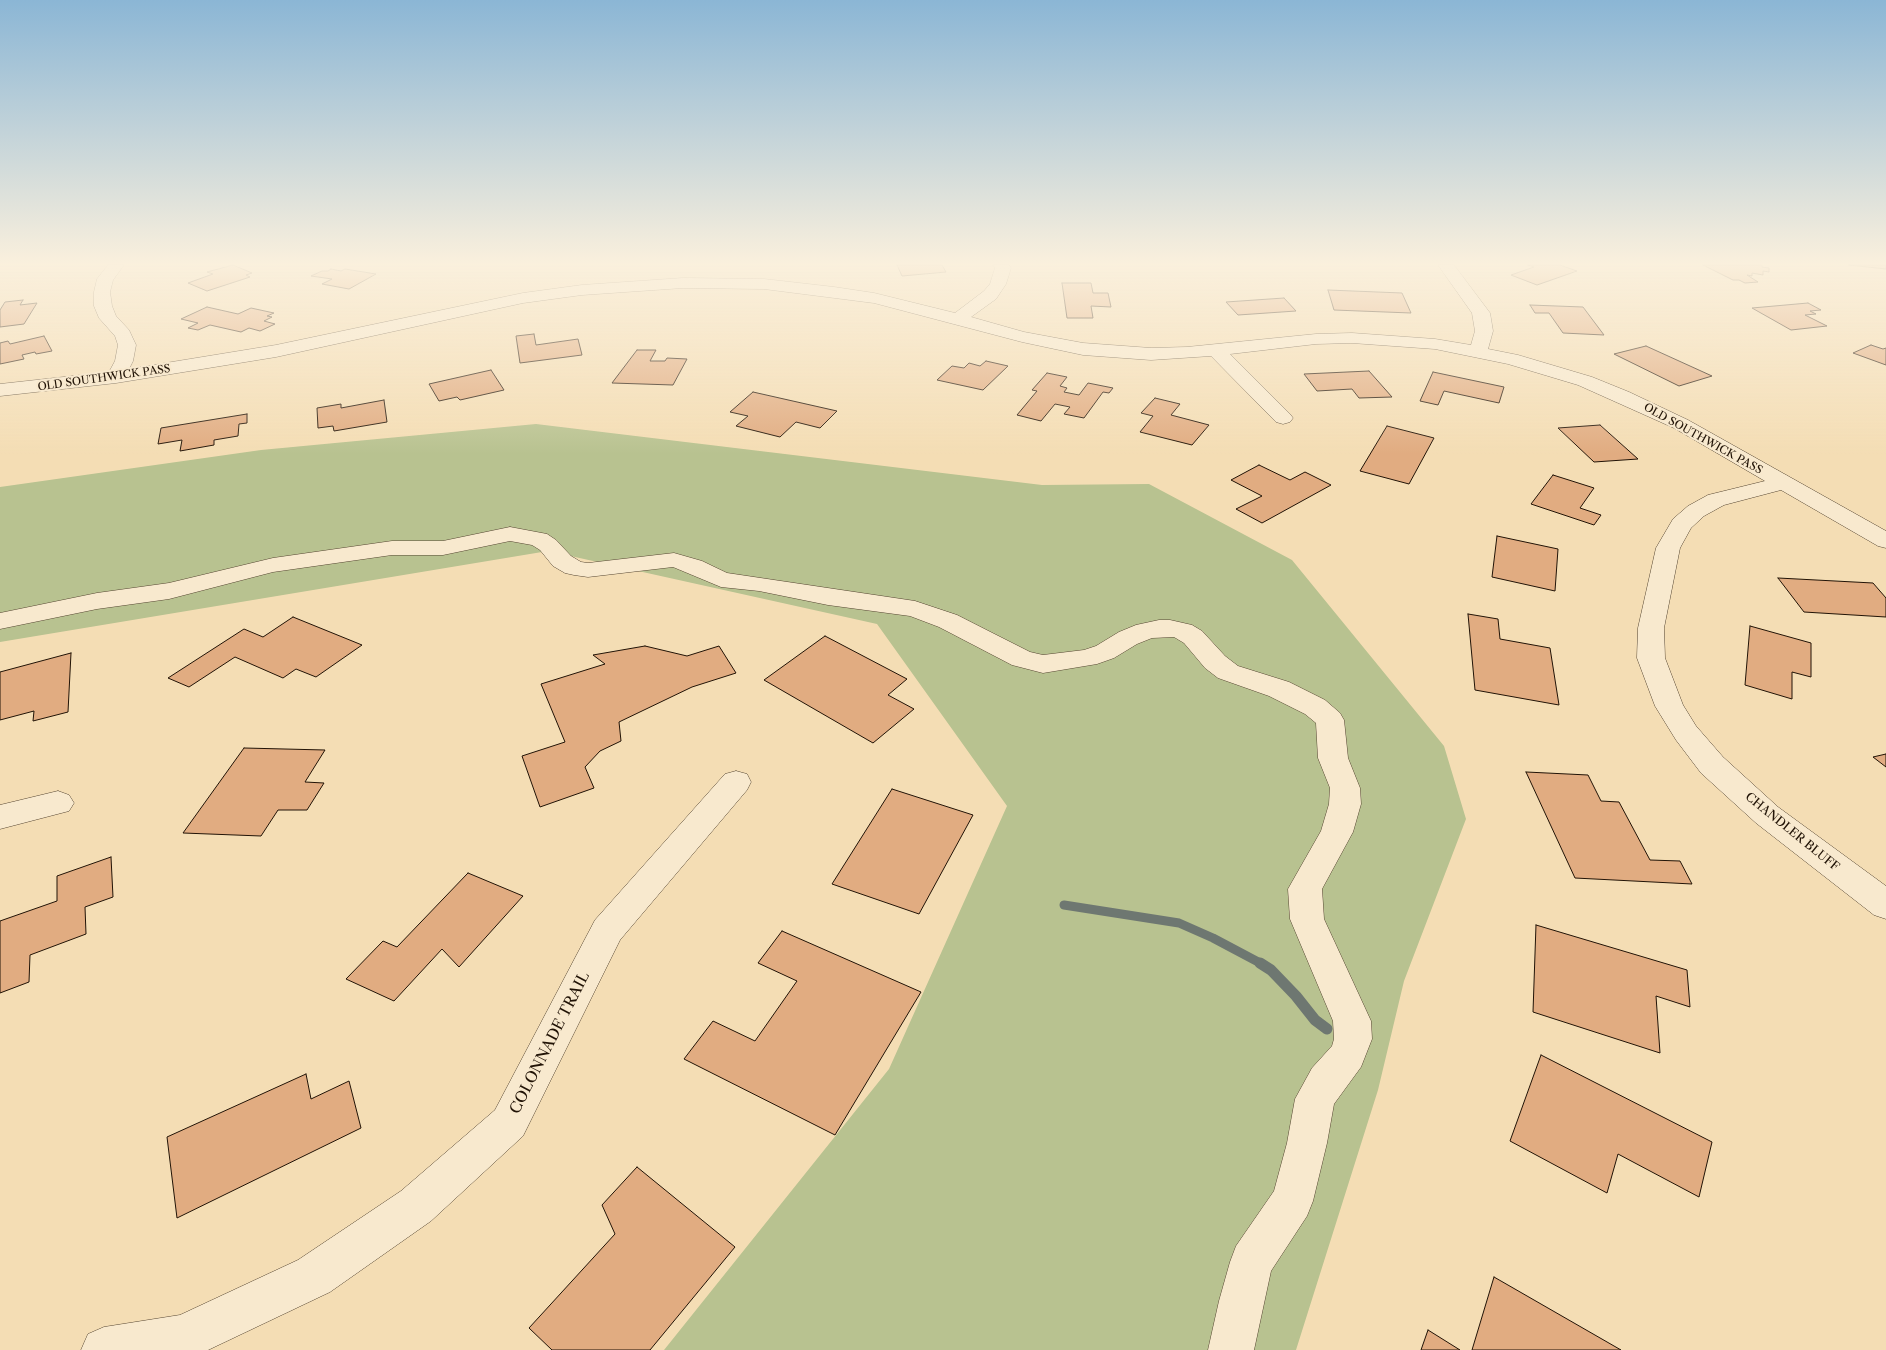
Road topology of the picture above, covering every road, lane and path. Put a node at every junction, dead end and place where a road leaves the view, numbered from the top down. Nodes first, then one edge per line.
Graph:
1 (117, 328) edge
2 (383, 328) edge
3 (990, 328) edge
4 (1484, 328) edge
5 (1217, 351) junction
6 (1478, 351) junction
7 (116, 377) junction
8 (0, 390) edge
9 (1283, 418) dead end
10 (1783, 483) junction
11 (1886, 541) edge
12 (0, 621) edge
13 (736, 782) dead end
14 (58, 803) dead end
15 (0, 817) edge
16 (1886, 905) edge
17 (104, 1350) edge
18 (1231, 1350) edge

1 - 7 street
2 - 7 street, OLD SOUTHWICK PASS
3 - 5 street, OLD SOUTHWICK PASS
4 - 6 street
5 - 6 street, OLD SOUTHWICK PASS
5 - 9 street
6 - 10 street, OLD SOUTHWICK PASS
7 - 8 street, OLD SOUTHWICK PASS
10 - 11 street, OLD SOUTHWICK PASS
10 - 16 street, CHANDLER BLUFF
12 - 18 street
13 - 17 street, COLONNADE TRAIL
14 - 15 street

